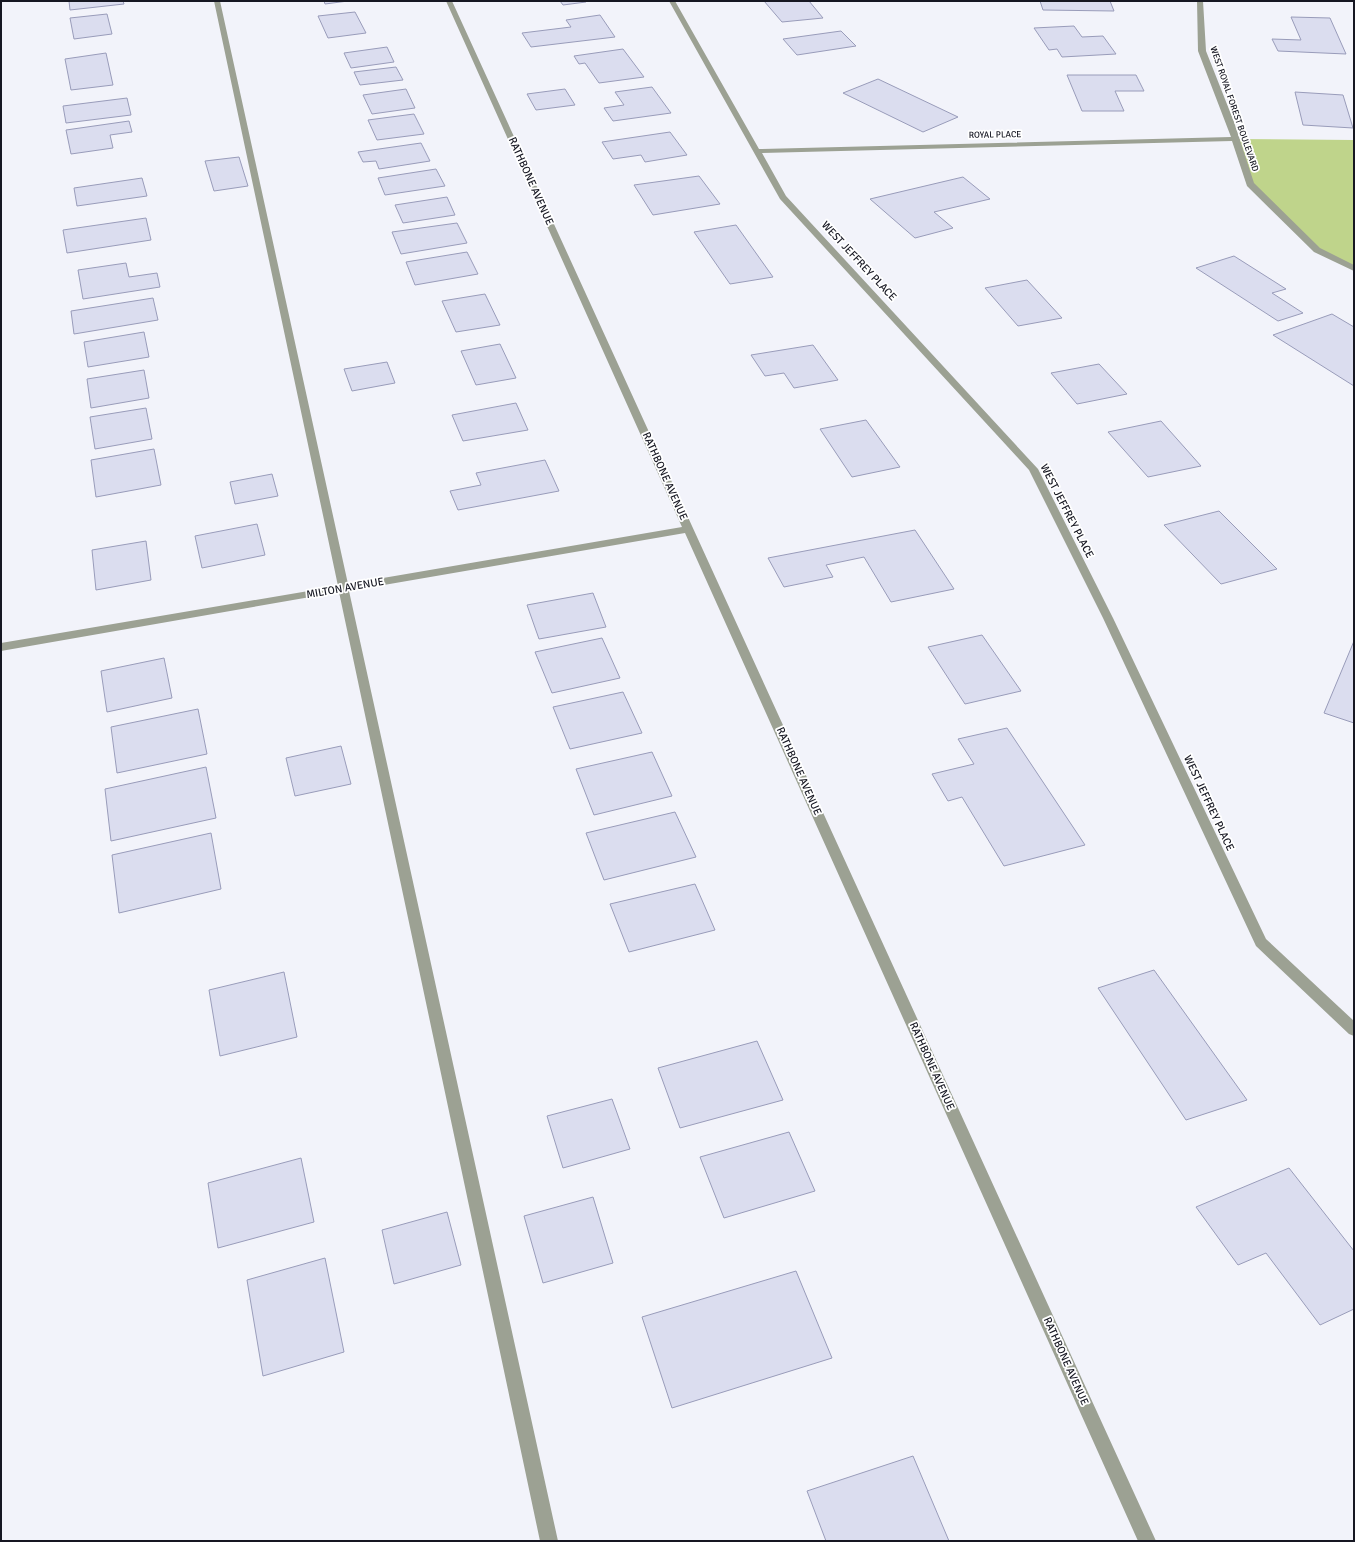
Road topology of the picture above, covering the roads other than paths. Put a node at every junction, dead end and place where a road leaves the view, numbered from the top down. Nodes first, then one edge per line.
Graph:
1 (216, 1) edge
2 (449, 1) edge
3 (672, 1) edge
4 (1200, 1) edge
5 (1235, 139) junction
6 (757, 151) junction
7 (1354, 268) edge
8 (689, 529) junction
9 (343, 588) junction
10 (1, 647) edge
11 (1354, 1030) edge
12 (549, 1541) edge
13 (1148, 1541) edge

1 - 9 street
2 - 8 street, RATHBONE AVENUE
3 - 6 street, WEST JEFFREY PLACE
4 - 5 street, WEST ROYAL FOREST BOULEVARD
5 - 6 street, ROYAL PLACE
5 - 7 street, WEST ROYAL FOREST BOULEVARD
6 - 11 street, WEST JEFFREY PLACE
8 - 9 street, MILTON AVENUE
8 - 13 street, RATHBONE AVENUE
9 - 10 street, MILTON AVENUE
9 - 12 street

